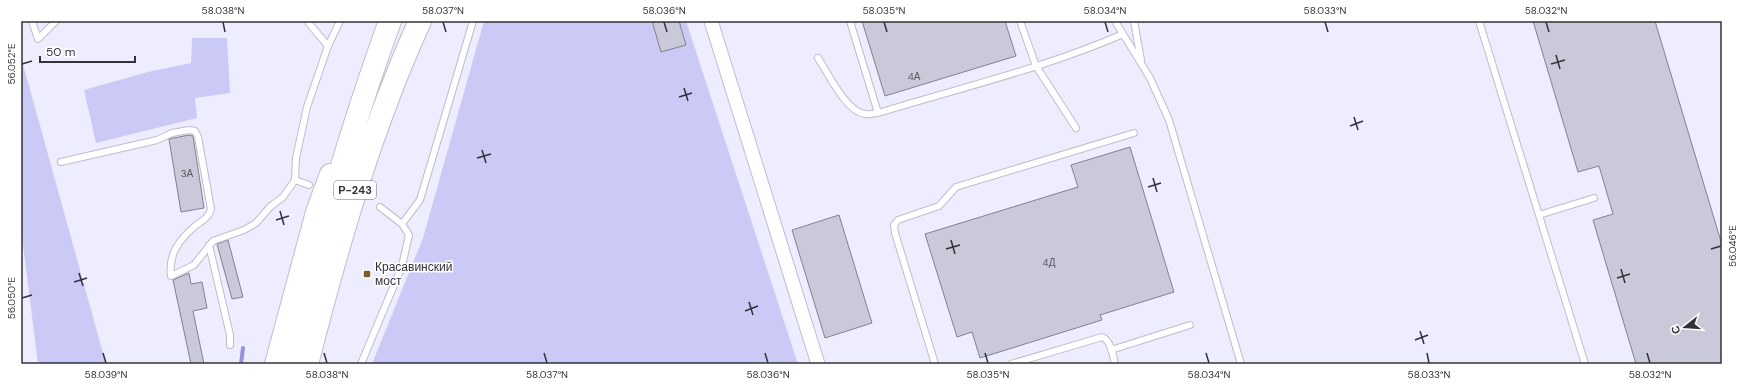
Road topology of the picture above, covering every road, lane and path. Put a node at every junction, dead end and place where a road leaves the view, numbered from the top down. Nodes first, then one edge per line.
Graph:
1 (32, 21) edge
2 (56, 21) edge
3 (307, 21) edge
4 (340, 21) edge
5 (390, 21) edge
6 (420, 21) edge
7 (473, 21) edge
8 (711, 21) edge
9 (850, 21) edge
10 (1020, 21) edge
11 (1115, 21) edge
12 (1134, 21) edge
13 (1479, 21) edge
14 (1123, 34) junction
15 (328, 46) junction
16 (818, 58) dead end
17 (1141, 64) junction
18 (1036, 66) junction
19 (878, 113) junction
20 (355, 119) junction
21 (1076, 128) dead end
22 (1134, 133) dead end
23 (61, 162) dead end
24 (294, 180) junction
25 (309, 185) dead end
26 (1594, 198) dead end
27 (380, 207) dead end
28 (1539, 215) junction
29 (402, 224) junction
30 (209, 245) junction
31 (286, 323) junction
32 (1190, 326) dead end
33 (230, 345) dead end
34 (1111, 350) junction
35 (275, 364) edge
36 (282, 364) edge
37 (286, 364) edge
38 (306, 364) edge
39 (361, 364) edge
40 (818, 364) edge
41 (935, 364) edge
42 (1011, 364) edge
43 (1115, 364) edge
44 (1241, 364) edge
45 (1585, 364) edge

1 - 2 lane
3 - 15 lane
4 - 15 lane
5 - 20 highway, Р-243
6 - 38 highway, Р-243
7 - 29 lane
8 - 40 street
9 - 19 lane
10 - 18 lane
11 - 14 lane
12 - 17 lane
13 - 28 lane
14 - 17 lane
14 - 18 lane
15 - 24 lane
16 - 19 lane
17 - 44 lane
18 - 19 lane
18 - 21 lane
20 - 31 main road
20 - 37 highway, Р-243
22 - 41 lane
23 - 30 lane
24 - 25 lane
24 - 30 lane
26 - 28 lane
27 - 29 lane
28 - 45 lane
29 - 39 lane
30 - 33 lane
31 - 35 main road
31 - 36 main road
32 - 34 lane
34 - 42 lane
34 - 43 lane

